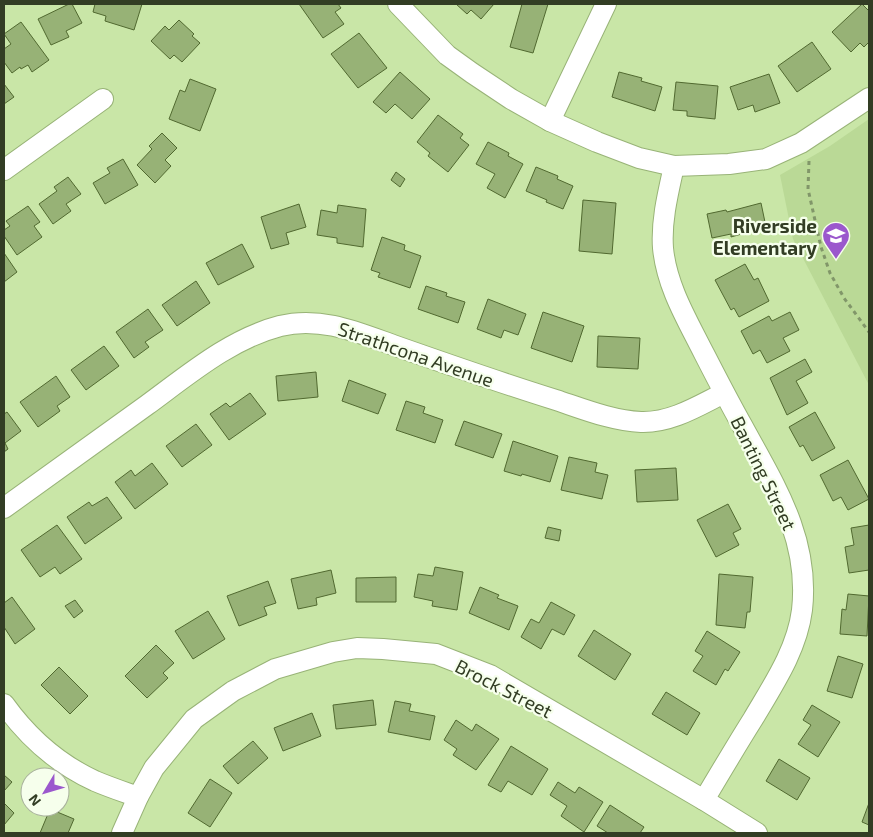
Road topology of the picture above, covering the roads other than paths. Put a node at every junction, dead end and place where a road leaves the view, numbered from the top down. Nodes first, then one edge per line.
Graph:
1 (398, 4) edge
2 (606, 4) edge
3 (869, 98) edge
4 (103, 99) dead end
5 (550, 121) junction
6 (674, 166) junction
7 (4, 170) edge
8 (724, 393) junction
9 (4, 508) edge
10 (4, 704) edge
11 (138, 797) junction
12 (704, 800) junction
13 (122, 833) edge
14 (757, 833) edge

1 - 5 street
2 - 5 street
3 - 6 street
4 - 7 street
5 - 6 street
6 - 8 street, Banting Street
8 - 9 street, Strathcona Avenue
8 - 12 street, Banting Street
10 - 11 street
11 - 12 street, Brock Street
11 - 13 street, Brock Street
12 - 14 street, Brock Street

